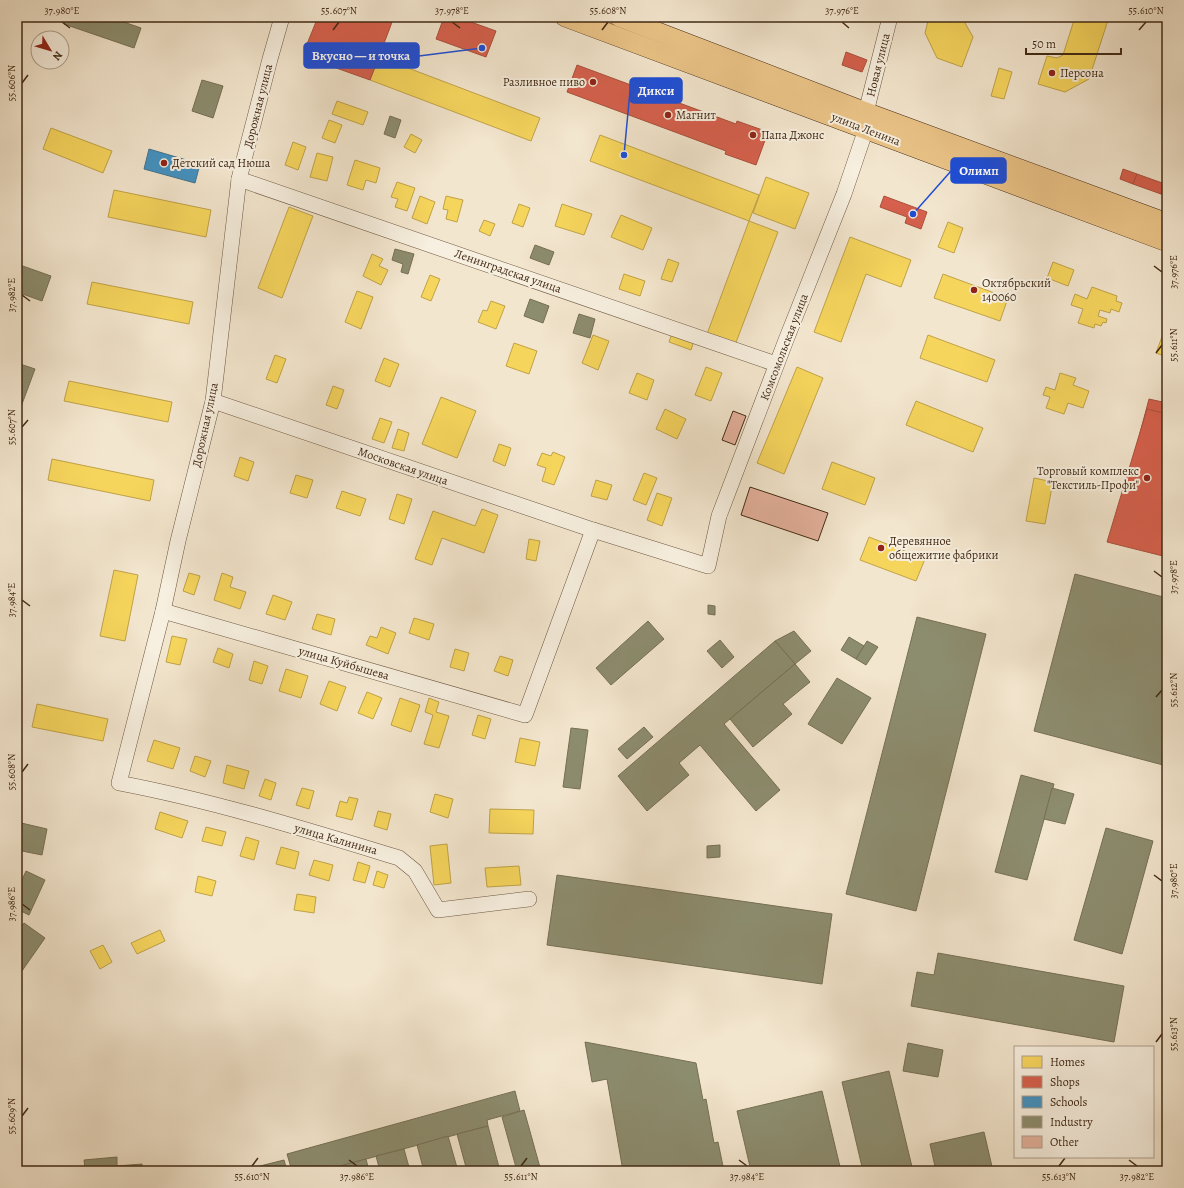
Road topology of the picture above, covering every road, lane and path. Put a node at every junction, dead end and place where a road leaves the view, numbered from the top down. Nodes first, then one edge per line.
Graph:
1 (282, 17) edge
2 (565, 17) edge
3 (620, 17) edge
4 (890, 17) edge
5 (866, 121) junction
6 (239, 179) junction
7 (1167, 223) edge
8 (1167, 242) edge
9 (776, 364) junction
10 (212, 401) junction
11 (593, 530) junction
12 (708, 566) joint
13 (163, 611) junction
14 (119, 783) joint
15 (529, 899) dead end

1 - 6 street, Дорожная улица
2 - 5 main road, улица Ленина
3 - 5 main road, улица Ленина
4 - 5 street, Новая улица
5 - 7 main road, улица Ленина
5 - 8 main road, улица Ленина
5 - 9 street, Комсомольская улица
6 - 9 street, Ленинградская улица
6 - 10 street, Дорожная улица
9 - 12 street, Комсомольская улица
10 - 11 street, Московская улица
10 - 13 street, Дорожная улица
11 - 12 street, Московская улица
11 - 13 street, улица Куйбышева
13 - 14 street, Дорожная улица
14 - 15 street, улица Калинина

